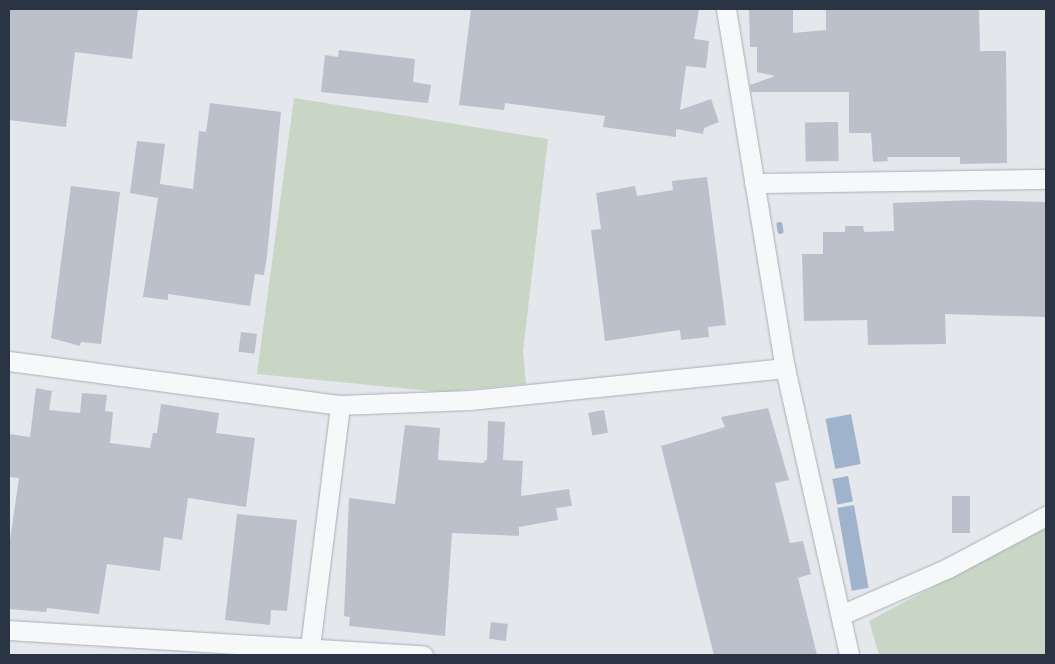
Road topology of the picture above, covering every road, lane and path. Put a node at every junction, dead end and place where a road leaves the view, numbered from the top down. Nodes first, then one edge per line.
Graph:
1 (726, 9) edge
2 (1046, 179) edge
3 (754, 183) junction
4 (9, 361) edge
5 (785, 368) junction
6 (340, 405) junction
7 (1046, 516) edge
8 (841, 615) junction
9 (9, 630) edge
10 (310, 647) junction
11 (423, 655) edge
12 (849, 655) edge

1 - 3 street
2 - 3 street
3 - 5 street
4 - 6 street
5 - 6 street
5 - 8 street
6 - 10 street
7 - 8 street
8 - 12 street
9 - 10 street
10 - 11 street

